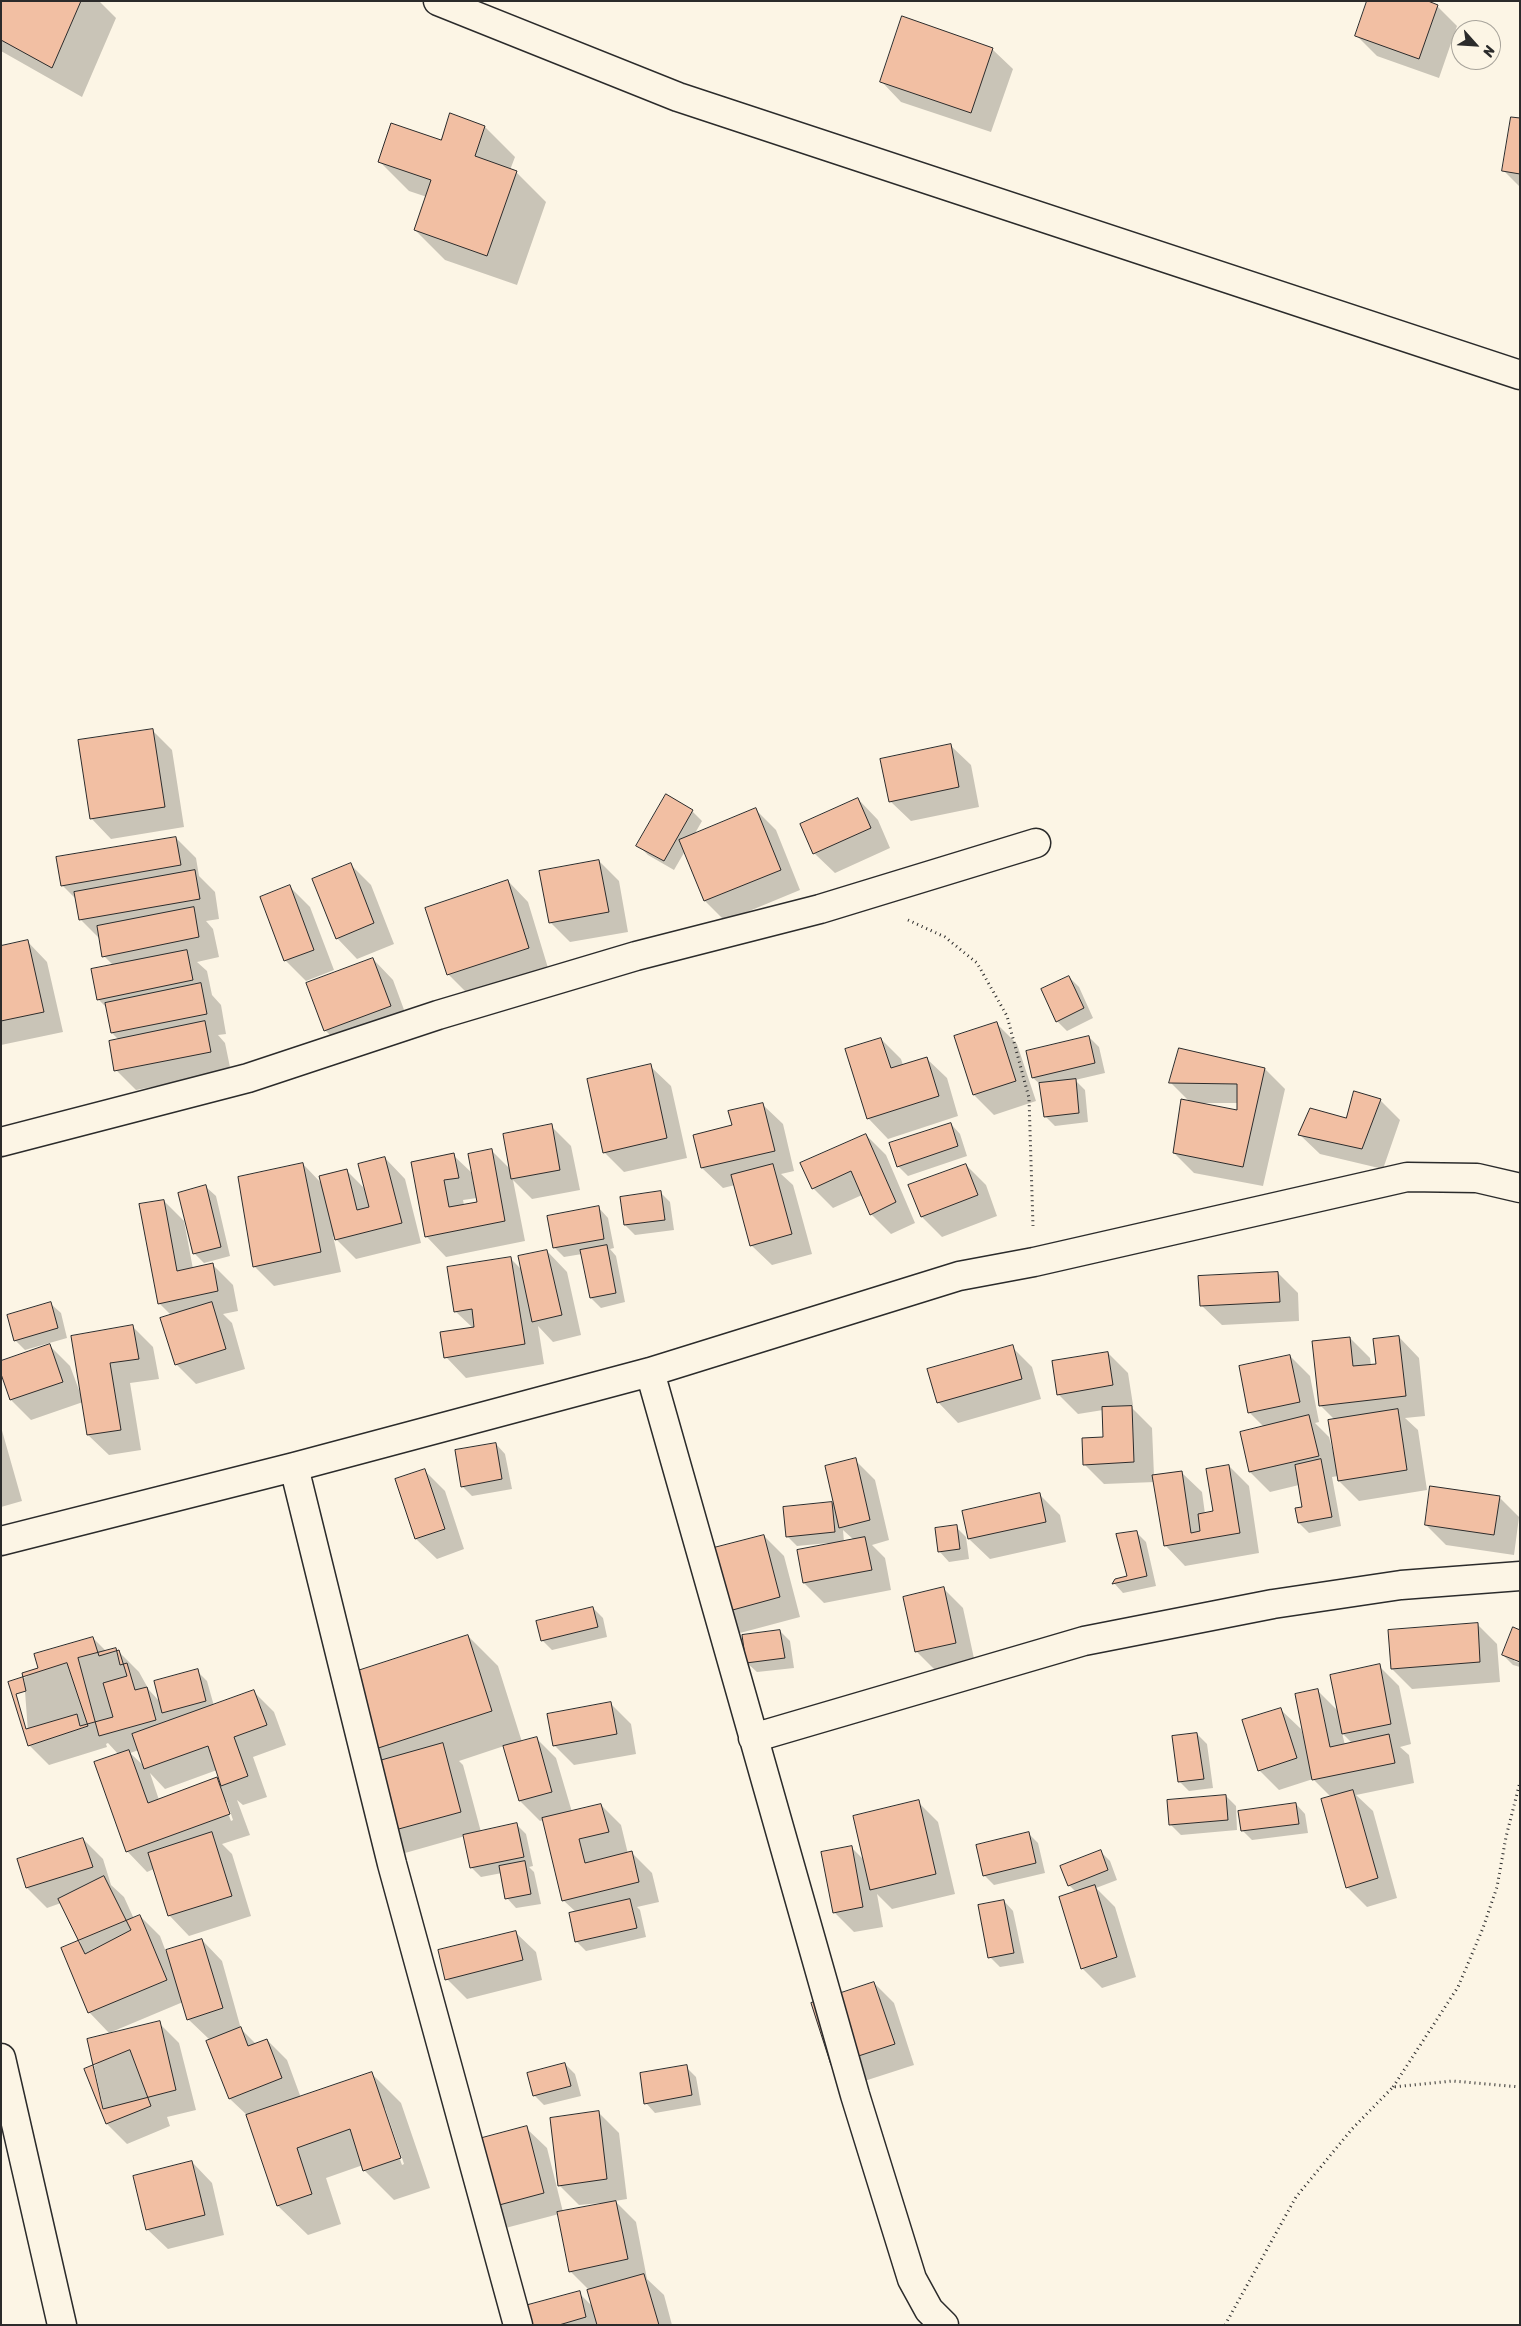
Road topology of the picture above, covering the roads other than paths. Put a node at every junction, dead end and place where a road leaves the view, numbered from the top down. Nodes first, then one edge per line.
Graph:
1 (438, 1) edge
2 (1520, 375) edge
3 (1036, 842) dead end
4 (1, 1142) edge
5 (1520, 1188) edge
6 (650, 1372) junction
7 (294, 1467) junction
8 (1, 1541) edge
9 (1520, 1576) edge
10 (754, 1738) junction
11 (1, 2058) edge
12 (935, 2320) edge
13 (62, 2325) edge
14 (518, 2325) edge

1 - 2 street
3 - 4 street
5 - 6 street
6 - 7 street
6 - 10 street
7 - 8 street
7 - 14 street
9 - 10 street
10 - 12 street
11 - 13 street

